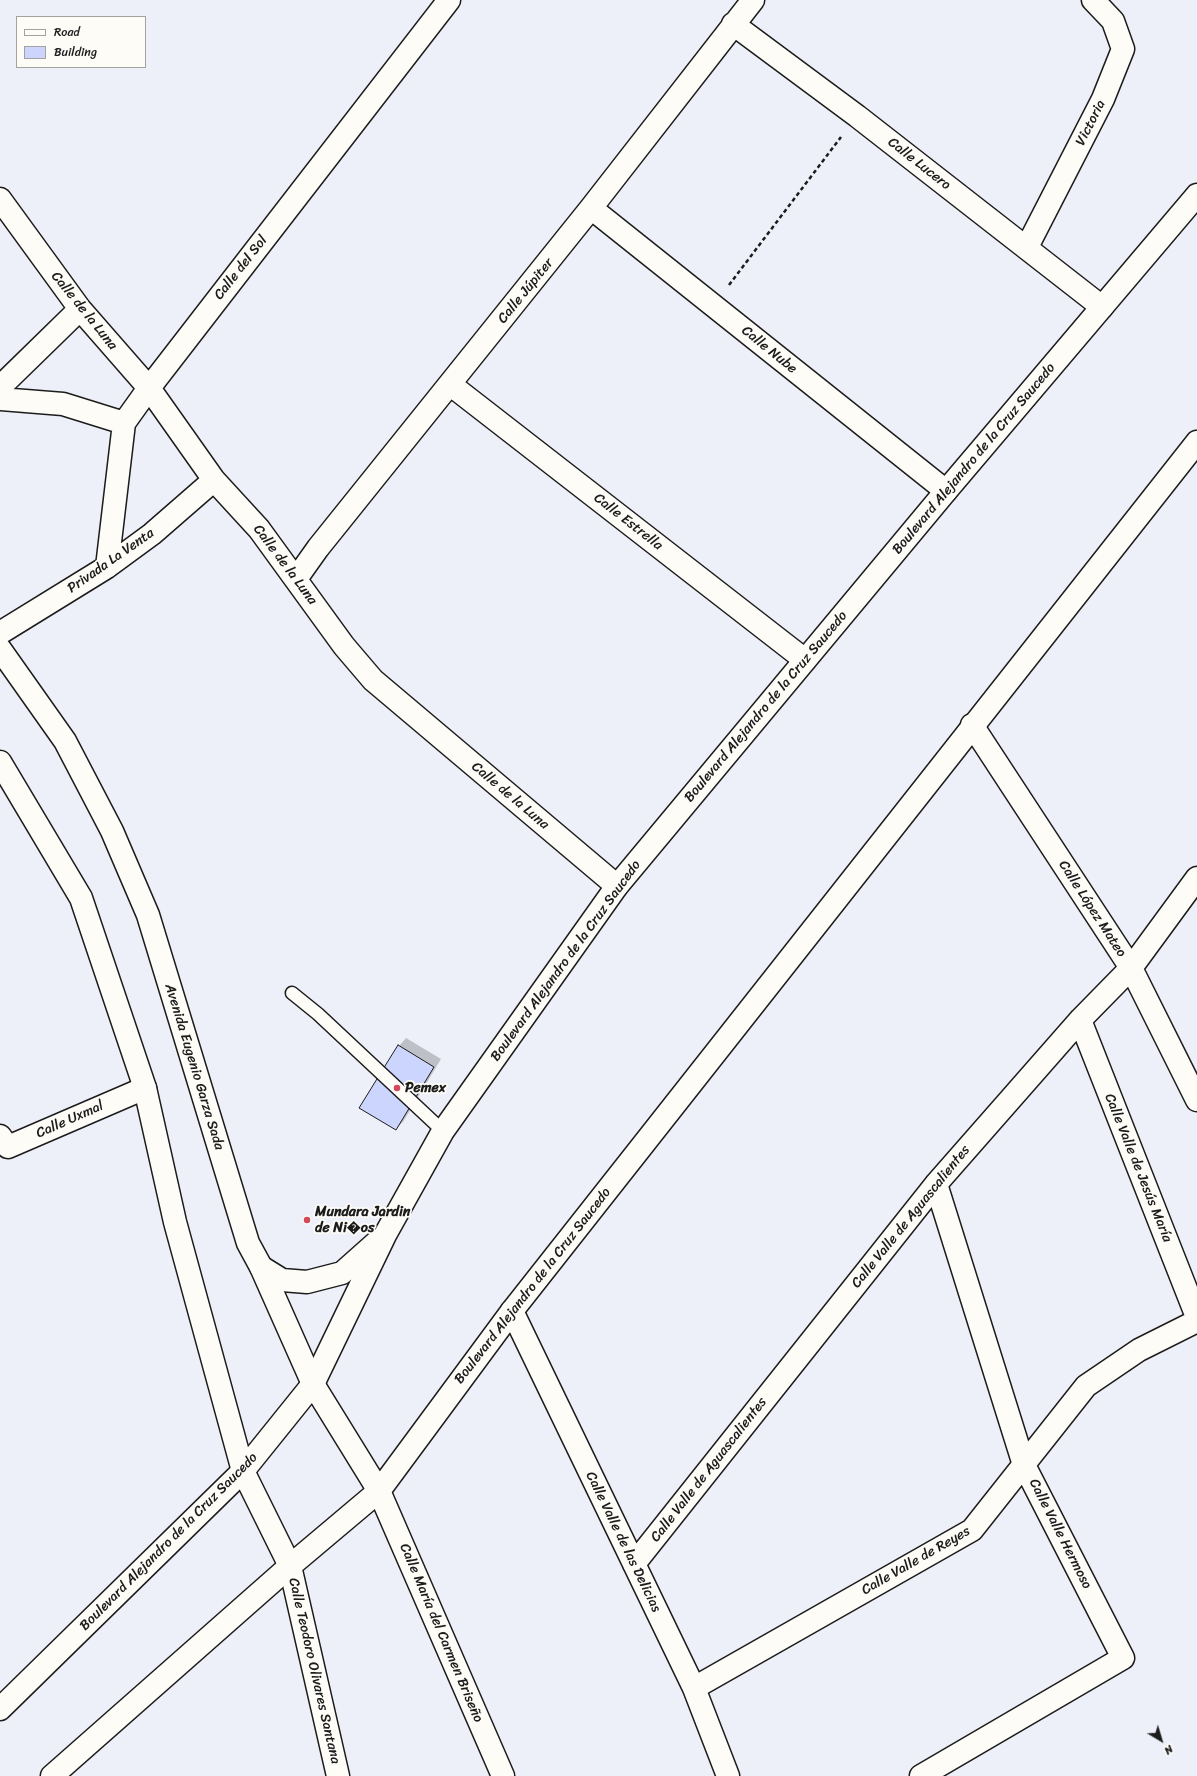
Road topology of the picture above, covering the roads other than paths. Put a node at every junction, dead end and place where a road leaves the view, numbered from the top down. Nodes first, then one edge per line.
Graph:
1 (449, 0) edge
2 (753, 0) edge
3 (1092, 0) edge
4 (733, 24) junction
5 (1197, 195) edge
6 (0, 199) edge
7 (591, 208) junction
8 (1026, 247) junction
9 (1102, 307) junction
10 (80, 309) junction
11 (450, 385) junction
12 (0, 387) edge
13 (149, 388) junction
14 (0, 399) edge
15 (124, 423) junction
16 (1197, 442) edge
17 (214, 480) junction
18 (946, 491) junction
19 (107, 567) junction
20 (296, 579) junction
21 (0, 633) edge
22 (0, 649) edge
23 (805, 660) junction
24 (972, 725) junction
25 (0, 762) edge
26 (1197, 878) edge
27 (617, 886) junction
28 (1131, 968) junction
29 (292, 993) dead end
30 (1080, 1020) junction
31 (145, 1088) junction
32 (1197, 1100) edge
33 (443, 1131) junction
34 (0, 1136) edge
35 (936, 1184) junction
36 (385, 1235) junction
37 (261, 1267) junction
38 (512, 1310) junction
39 (1197, 1317) edge
40 (1197, 1321) edge
41 (313, 1384) junction
42 (1024, 1465) junction
43 (243, 1471) junction
44 (379, 1491) junction
45 (634, 1564) junction
46 (290, 1566) junction
47 (694, 1688) junction
48 (0, 1709) edge
49 (57, 1774) edge
50 (338, 1776) edge
51 (503, 1776) edge
52 (728, 1776) edge
53 (921, 1776) edge

1 - 13 main road, Calle del Sol
2 - 4 main road, Calle Júpiter
3 - 8 main road, Victoria
4 - 7 main road, Calle Júpiter
4 - 8 main road, Calle Lucero
5 - 9 main road, Boulevard Alejandro de la Cruz Saucedo
6 - 10 main road, Calle de la Luna
7 - 11 main road, Calle Júpiter
7 - 18 main road, Calle Nube
8 - 9 main road, Calle Lucero
9 - 18 main road, Boulevard Alejandro de la Cruz Saucedo
10 - 12 main road
10 - 13 main road, Calle de la Luna
11 - 20 main road, Calle Júpiter
11 - 23 main road, Calle Estrella
13 - 15 main road, Calle del Sol
13 - 17 main road, Calle de la Luna
14 - 15 main road
15 - 19 main road, Calle del Sol
16 - 24 main road, Boulevard Alejandro de la Cruz Saucedo
17 - 19 main road, Privada La Venta
17 - 20 main road, Calle de la Luna
18 - 23 main road, Boulevard Alejandro de la Cruz Saucedo
19 - 21 main road, Privada La Venta
20 - 27 main road, Calle de la Luna
22 - 37 main road, Avenida Eugenio Garza Sada
23 - 27 main road, Boulevard Alejandro de la Cruz Saucedo
24 - 28 main road, Calle López Mateo
24 - 38 main road, Boulevard Alejandro de la Cruz Saucedo
25 - 31 main road
26 - 28 main road, Calle Valle de Aguascalientes
27 - 33 main road, Boulevard Alejandro de la Cruz Saucedo
28 - 30 main road, Calle Valle de Aguascalientes
28 - 32 main road, Calle López Mateo
29 - 33 lane
30 - 35 main road, Calle Valle de Aguascalientes
30 - 39 main road, Calle Valle de Jesús María
31 - 34 main road, Calle Uxmal
31 - 43 main road
33 - 36 main road, Boulevard Alejandro de la Cruz Saucedo
35 - 42 main road, Calle Valle Hermoso
35 - 45 main road, Calle Valle de Aguascalientes
36 - 37 main road
36 - 41 main road, Boulevard Alejandro de la Cruz Saucedo
37 - 41 main road, Avenida Eugenio Garza Sada
38 - 44 main road, Boulevard Alejandro de la Cruz Saucedo
38 - 45 main road, Calle Valle de las Delicias
40 - 42 main road, Calle Valle de Reyes
41 - 43 main road, Boulevard Alejandro de la Cruz Saucedo
41 - 44 main road, Avenida Eugenio Garza Sada
42 - 47 main road, Calle Valle de Reyes
42 - 53 main road, Calle Valle Hermoso
43 - 46 main road
43 - 48 main road, Boulevard Alejandro de la Cruz Saucedo
44 - 46 main road, Boulevard Alejandro de la Cruz Saucedo
44 - 51 main road, Calle María del Carmen Briseño
45 - 47 main road, Calle Valle de las Delicias
46 - 49 main road, Boulevard Alejandro de la Cruz Saucedo
46 - 50 main road, Calle Teodoro Olivares Santana
47 - 52 main road, Calle Valle de las Delicias

